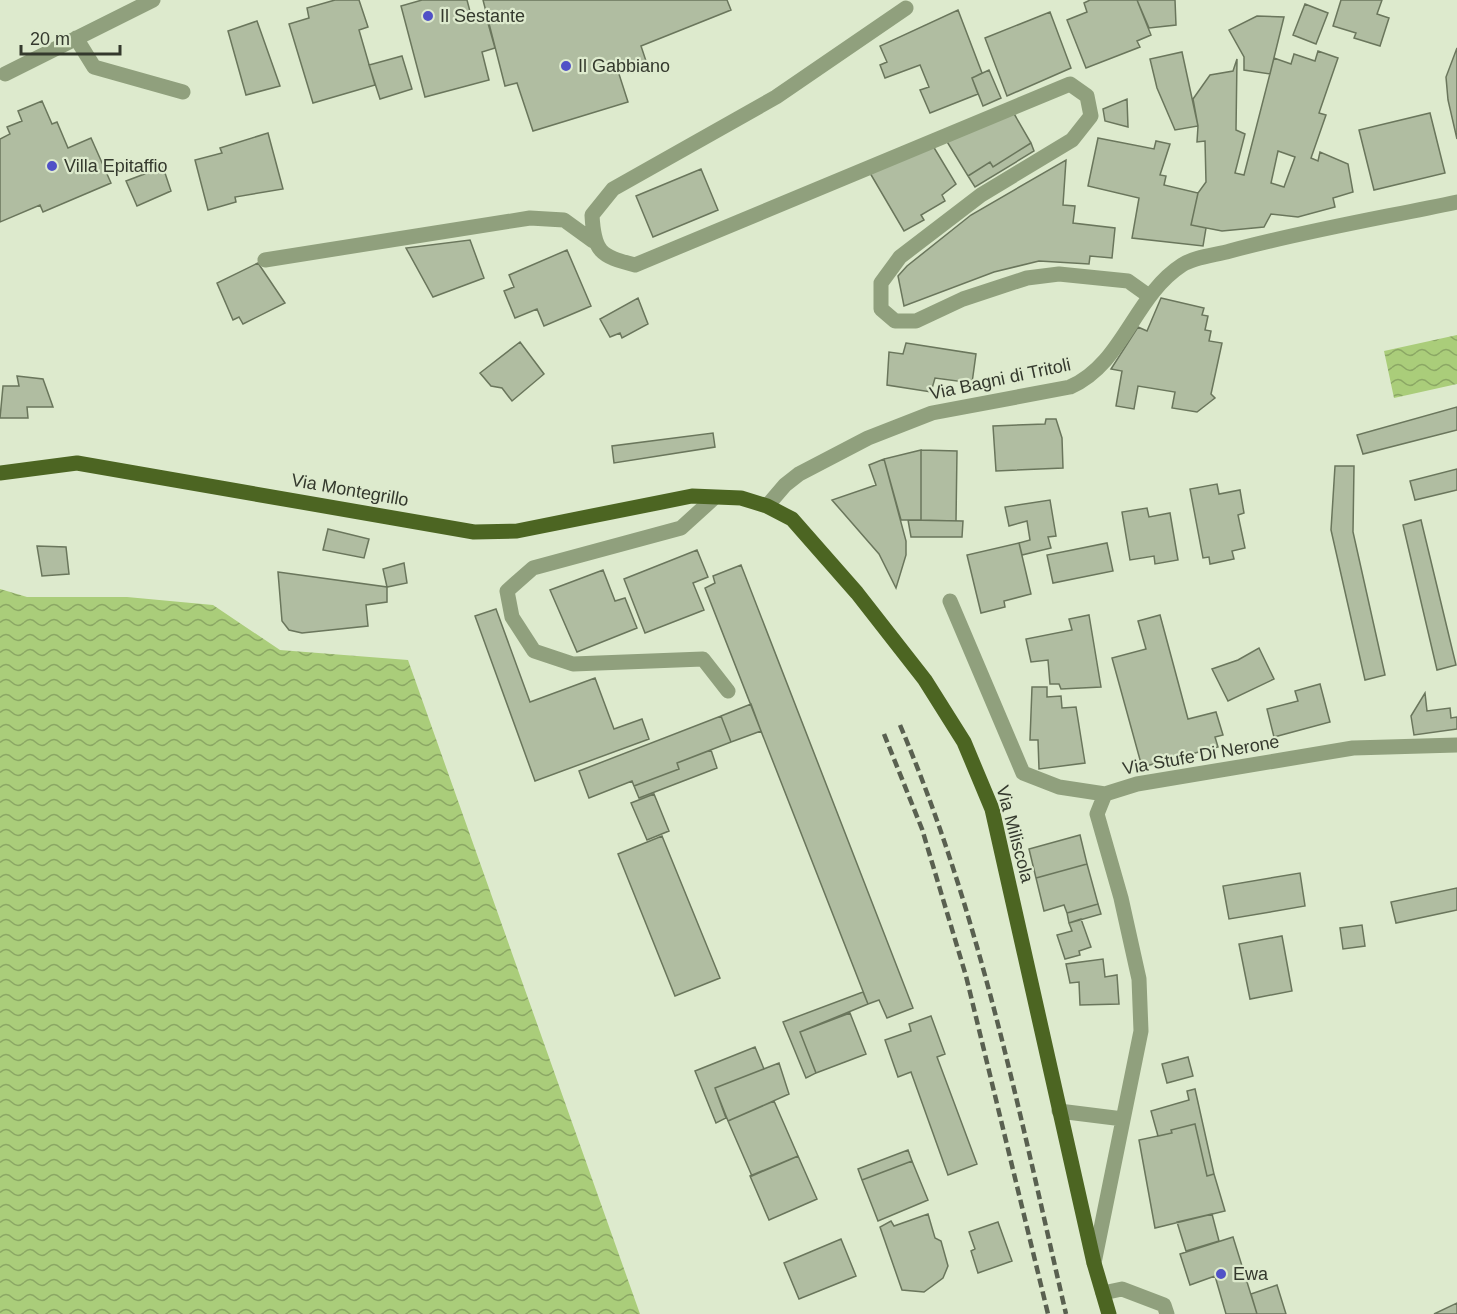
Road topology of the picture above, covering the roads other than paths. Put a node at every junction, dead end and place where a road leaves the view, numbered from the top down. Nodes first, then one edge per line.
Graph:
1 (153, 0) edge
2 (906, 8) dead end
3 (76, 38) junction
4 (5, 74) dead end
5 (183, 92) dead end
6 (1457, 202) edge
7 (593, 242) junction
8 (265, 260) dead end
9 (1149, 296) junction
10 (0, 473) edge
11 (692, 495) joint
12 (714, 498) junction
13 (767, 506) junction
14 (950, 601) dead end
15 (728, 691) dead end
16 (1457, 745) edge
17 (1105, 794) junction
18 (1059, 1111) junction
19 (1123, 1119) junction
20 (1094, 1263) junction
21 (1102, 1293) junction
22 (1109, 1314) edge
23 (1167, 1314) edge

1 - 3 street
2 - 7 street
3 - 4 street
3 - 5 street
6 - 9 street, Via Bagni di Tritoli
7 - 8 street
7 - 9 street
9 - 13 street, Via Bagni di Tritoli
10 - 11 main road, Via Montegrillo
11 - 12 main road, Via Miliscola
12 - 13 main road, Via Miliscola
12 - 15 street
13 - 18 main road, Via Miliscola
14 - 17 street
16 - 17 street, Via Stufe Di Nerone
17 - 19 street, Via Stufe Di Nerone
18 - 19 street
18 - 20 main road, Via Miliscola
19 - 20 street, Via Stufe Di Nerone
20 - 21 main road, Via Miliscola
21 - 22 main road, Via Miliscola
21 - 23 street

